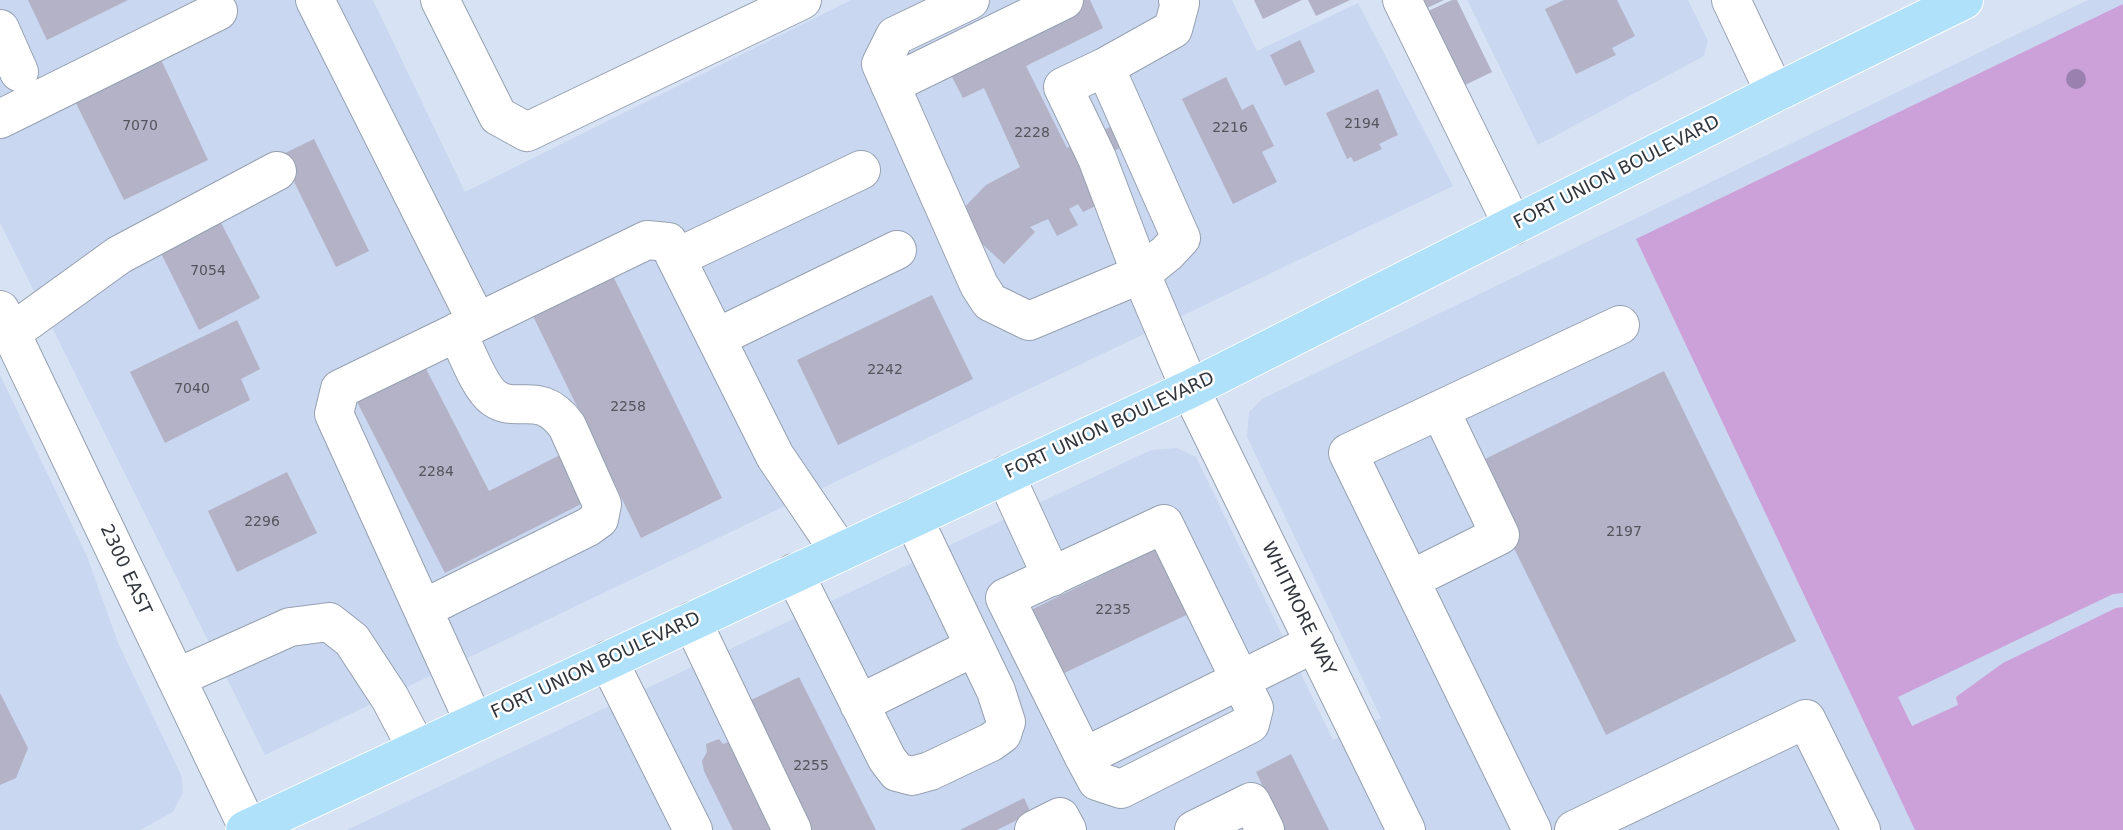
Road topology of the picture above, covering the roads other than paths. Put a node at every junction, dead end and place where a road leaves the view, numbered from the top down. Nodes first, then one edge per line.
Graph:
1 (315, 0) edge
2 (440, 0) edge
3 (802, 0) edge
4 (970, 0) edge
5 (1064, 0) edge
6 (1178, 0) edge
7 (1402, 0) edge
8 (1731, 0) edge
9 (1964, 0) edge
10 (218, 11) dead end
11 (0, 29) edge
12 (19, 72) dead end
13 (1094, 73) junction
14 (890, 85) junction
15 (1775, 93) junction
16 (0, 119) edge
17 (860, 170) dead end
18 (277, 172) dead end
19 (1513, 226) junction
20 (897, 250) dead end
21 (676, 258) junction
22 (1154, 263) junction
23 (6, 322) edge
24 (1620, 325) dead end
25 (467, 327) junction
26 (716, 338) junction
27 (1190, 388) junction
28 (1440, 410) junction
29 (1005, 475) junction
30 (913, 518) junction
31 (840, 552) junction
32 (794, 573) junction
33 (1052, 577) junction
34 (1410, 580) junction
35 (422, 609) junction
36 (692, 621) junction
37 (1315, 643) junction
38 (974, 647) junction
39 (608, 660) junction
40 (176, 678) junction
41 (1240, 679) junction
42 (859, 704) junction
43 (474, 722) junction
44 (416, 749) junction
45 (247, 829) edge
46 (693, 830) edge
47 (792, 830) edge
48 (1034, 830) edge
49 (1067, 830) edge
50 (1194, 830) edge
51 (1265, 830) edge
52 (1406, 830) edge
53 (1532, 830) edge
54 (1574, 830) edge
55 (1861, 830) edge

1 - 25 street
2 - 3 street
4 - 14 street
5 - 14 street
6 - 13 street
7 - 19 street
8 - 15 street
9 - 15 main road, FORT UNION BOULEVARD
10 - 16 street
11 - 12 street
13 - 22 street
13 - 22 street, WHITMORE WAY
14 - 22 street
15 - 19 main road, FORT UNION BOULEVARD
17 - 21 street
18 - 23 street
19 - 27 main road, FORT UNION BOULEVARD
20 - 26 street
21 - 25 street
21 - 26 street
22 - 27 street, WHITMORE WAY
23 - 40 street, 2300 EAST
24 - 28 street
25 - 35 street
25 - 35 street
26 - 31 street
27 - 29 main road, FORT UNION BOULEVARD
27 - 37 street, WHITMORE WAY
28 - 34 street
28 - 34 street
29 - 30 main road, FORT UNION BOULEVARD
29 - 33 street
30 - 31 main road, FORT UNION BOULEVARD
30 - 38 street
31 - 32 main road, FORT UNION BOULEVARD
32 - 36 main road, FORT UNION BOULEVARD
32 - 42 street
33 - 41 street
33 - 41 street
34 - 53 street
35 - 43 street
36 - 39 main road, FORT UNION BOULEVARD
36 - 47 street
37 - 41 street
37 - 52 street, WHITMORE WAY
38 - 42 street
38 - 42 street
39 - 43 main road, FORT UNION BOULEVARD
39 - 46 street
40 - 44 street
40 - 45 street, 2300 EAST
43 - 44 main road, FORT UNION BOULEVARD
44 - 45 main road, FORT UNION BOULEVARD
48 - 49 street
50 - 51 street
54 - 55 street

